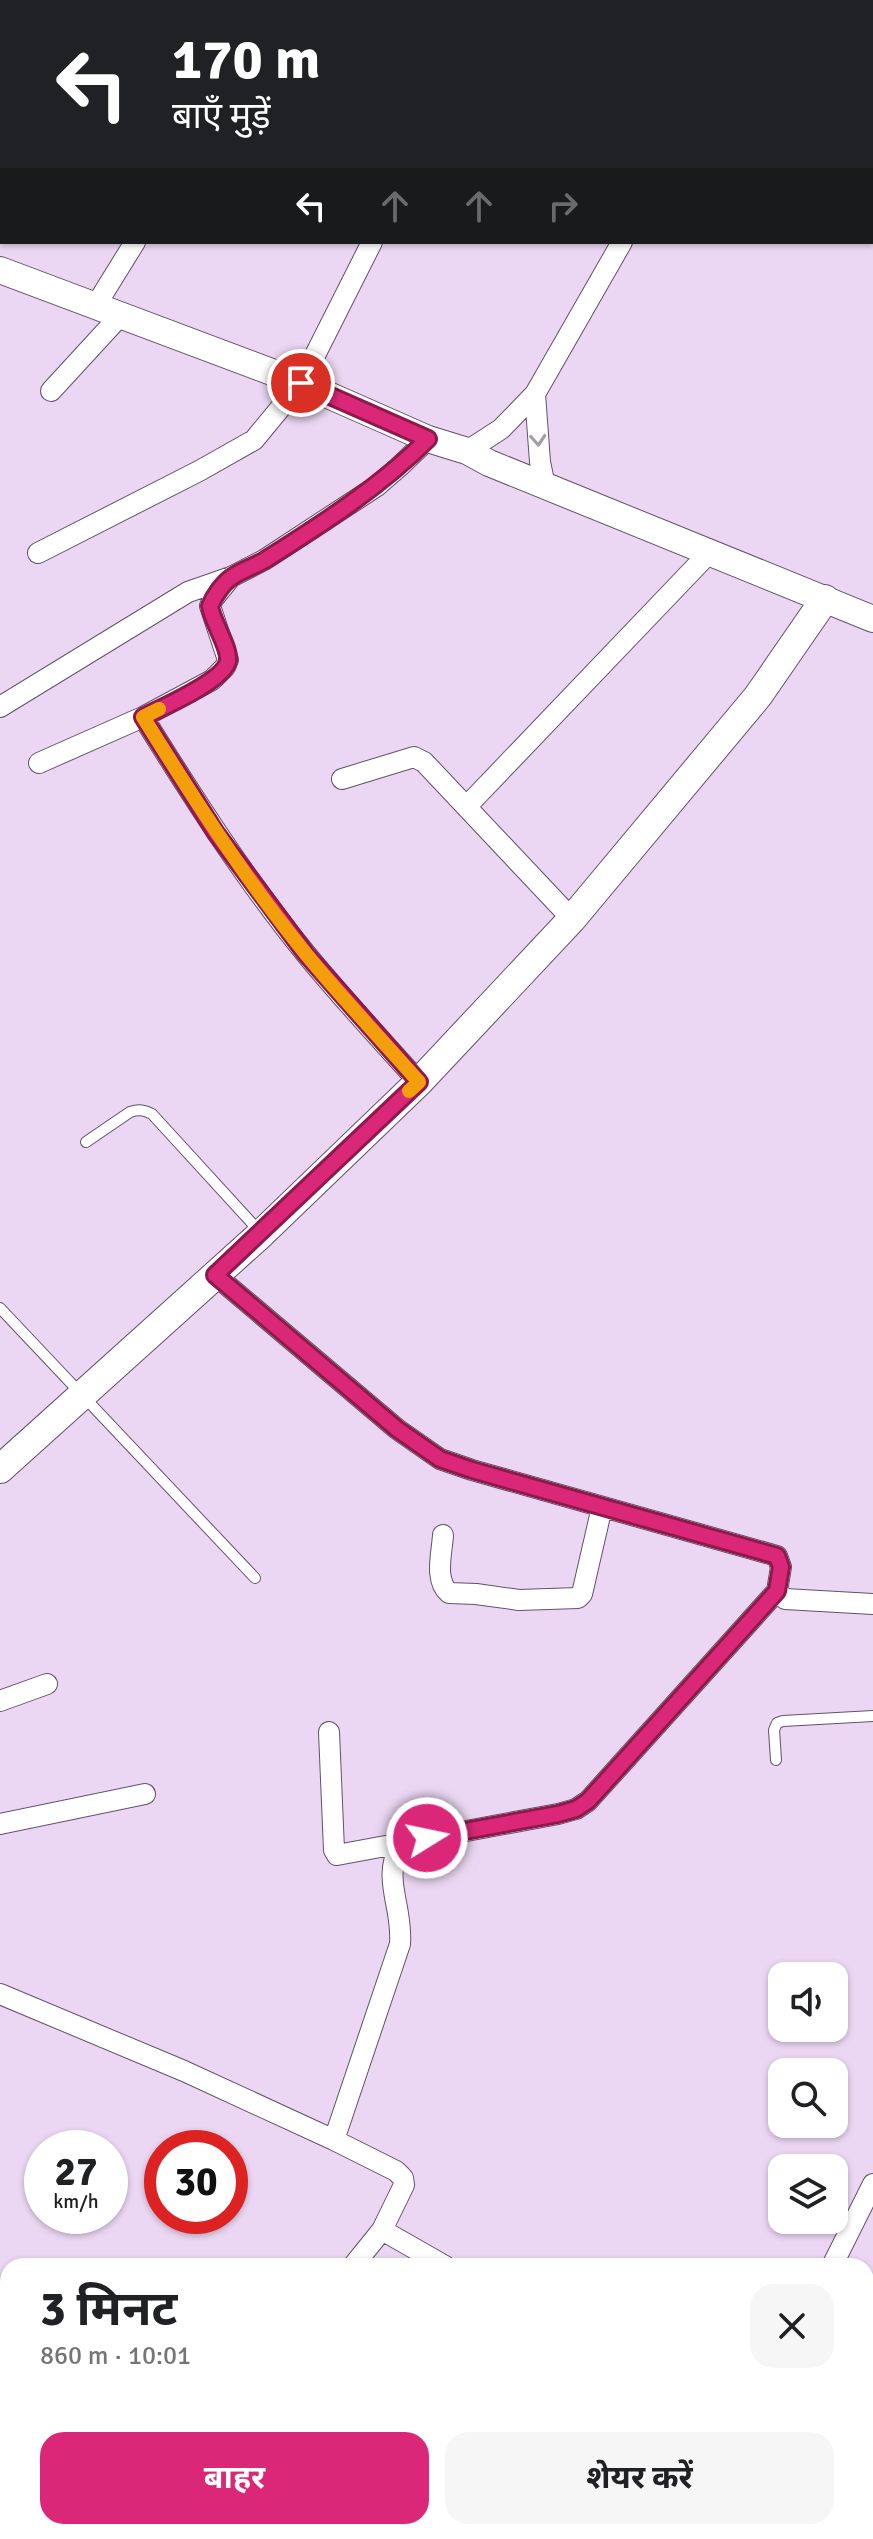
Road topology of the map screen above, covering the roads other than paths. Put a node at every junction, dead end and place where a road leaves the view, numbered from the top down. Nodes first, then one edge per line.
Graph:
1 (134, 244) edge
2 (371, 244) edge
3 (621, 244) edge
4 (0, 270) edge
5 (96, 305) junction
6 (120, 316) junction
7 (301, 383) junction
8 (51, 391) dead end
9 (535, 394) junction
10 (428, 439) junction
11 (467, 451) junction
12 (545, 486) junction
13 (38, 553) dead end
14 (709, 553) junction
15 (231, 577) junction
16 (825, 599) junction
17 (873, 619) edge
18 (0, 707) edge
19 (143, 717) junction
20 (39, 763) dead end
21 (342, 779) dead end
22 (467, 806) junction
23 (572, 919) junction
24 (419, 1082) junction
25 (86, 1142) dead end
26 (261, 1234) junction
27 (215, 1275) junction
28 (0, 1308) edge
29 (81, 1396) junction
30 (1, 1466) edge
31 (602, 1507) junction
32 (443, 1535) dead end
33 (255, 1578) dead end
34 (777, 1591) junction
35 (873, 1604) edge
36 (47, 1684) dead end
37 (0, 1701) edge
38 (873, 1716) edge
39 (329, 1732) dead end
40 (776, 1760) dead end
41 (145, 1794) dead end
42 (0, 1824) edge
43 (401, 1843) junction
44 (0, 1994) edge
45 (334, 2140) junction
46 (873, 2184) edge
47 (868, 2208) edge
48 (382, 2230) junction
49 (359, 2258) edge
50 (431, 2258) edge
51 (837, 2258) edge

1 - 5 street
2 - 7 street
3 - 9 street
4 - 5 street
5 - 6 street
6 - 7 street
6 - 8 street
7 - 10 street
7 - 13 street
9 - 11 street
9 -> 12 street
10 - 11 street
10 - 15 street
11 - 12 street
12 - 14 street
14 - 16 street
14 - 22 street
15 - 18 street
15 - 19 street
16 - 17 street
16 - 23 main road
19 - 20 street
19 - 24 street
21 - 22 street
22 - 23 street
23 - 24 main road
24 - 26 main road
25 - 26 lane
26 - 27 main road
27 - 29 main road
27 - 31 street
28 - 29 lane
29 - 30 main road
29 - 33 lane
31 - 32 street
31 - 34 street
34 - 35 street
34 - 43 street
36 - 37 street
38 - 40 lane
39 - 43 street
41 - 42 street
43 - 45 street
44 - 45 street
45 - 48 street
46 - 47 street
47 - 51 street
48 - 49 street
48 - 50 street

